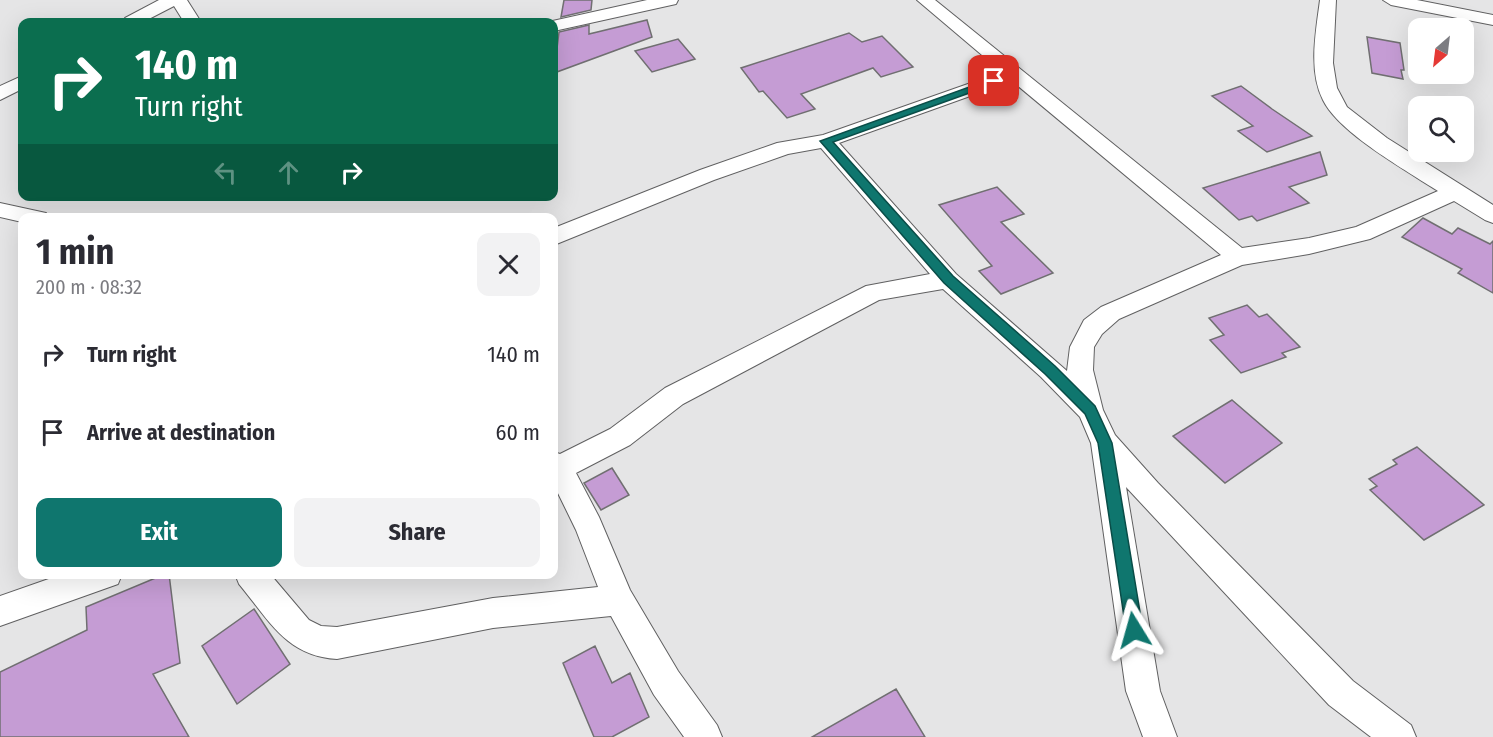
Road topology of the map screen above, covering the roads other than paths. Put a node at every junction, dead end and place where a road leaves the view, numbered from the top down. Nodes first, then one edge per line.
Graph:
1 (172, 0) edge
2 (179, 0) edge
3 (670, 0) edge
4 (925, 0) edge
5 (1329, 0) edge
6 (1391, 0) edge
7 (138, 18) edge
8 (190, 18) edge
9 (1493, 20) edge
10 (558, 25) edge
11 (1015, 74) junction
12 (18, 84) edge
13 (0, 94) edge
14 (826, 141) junction
15 (1457, 191) junction
16 (0, 210) edge
17 (18, 214) edge
18 (1493, 214) edge
19 (558, 235) edge
20 (1238, 256) junction
21 (948, 279) junction
22 (1090, 410) junction
23 (1105, 443) junction
24 (558, 465) edge
25 (558, 470) edge
26 (93, 579) edge
27 (254, 579) edge
28 (619, 600) junction
29 (0, 611) edge
30 (705, 737) edge
31 (1160, 737) edge
32 (1400, 737) edge

1 - 7 street
2 - 8 street
3 - 10 street
4 - 11 street
5 - 15 street
6 - 9 street
11 - 14 street
11 - 20 street
12 - 13 street
14 - 19 street
14 - 21 street
15 - 18 street
15 - 20 street
16 - 17 street
20 - 22 street
21 - 22 street
21 - 24 street
22 - 23 street
23 - 31 street
23 - 32 street
25 - 28 street
26 - 29 street
27 - 28 street
28 - 30 street

